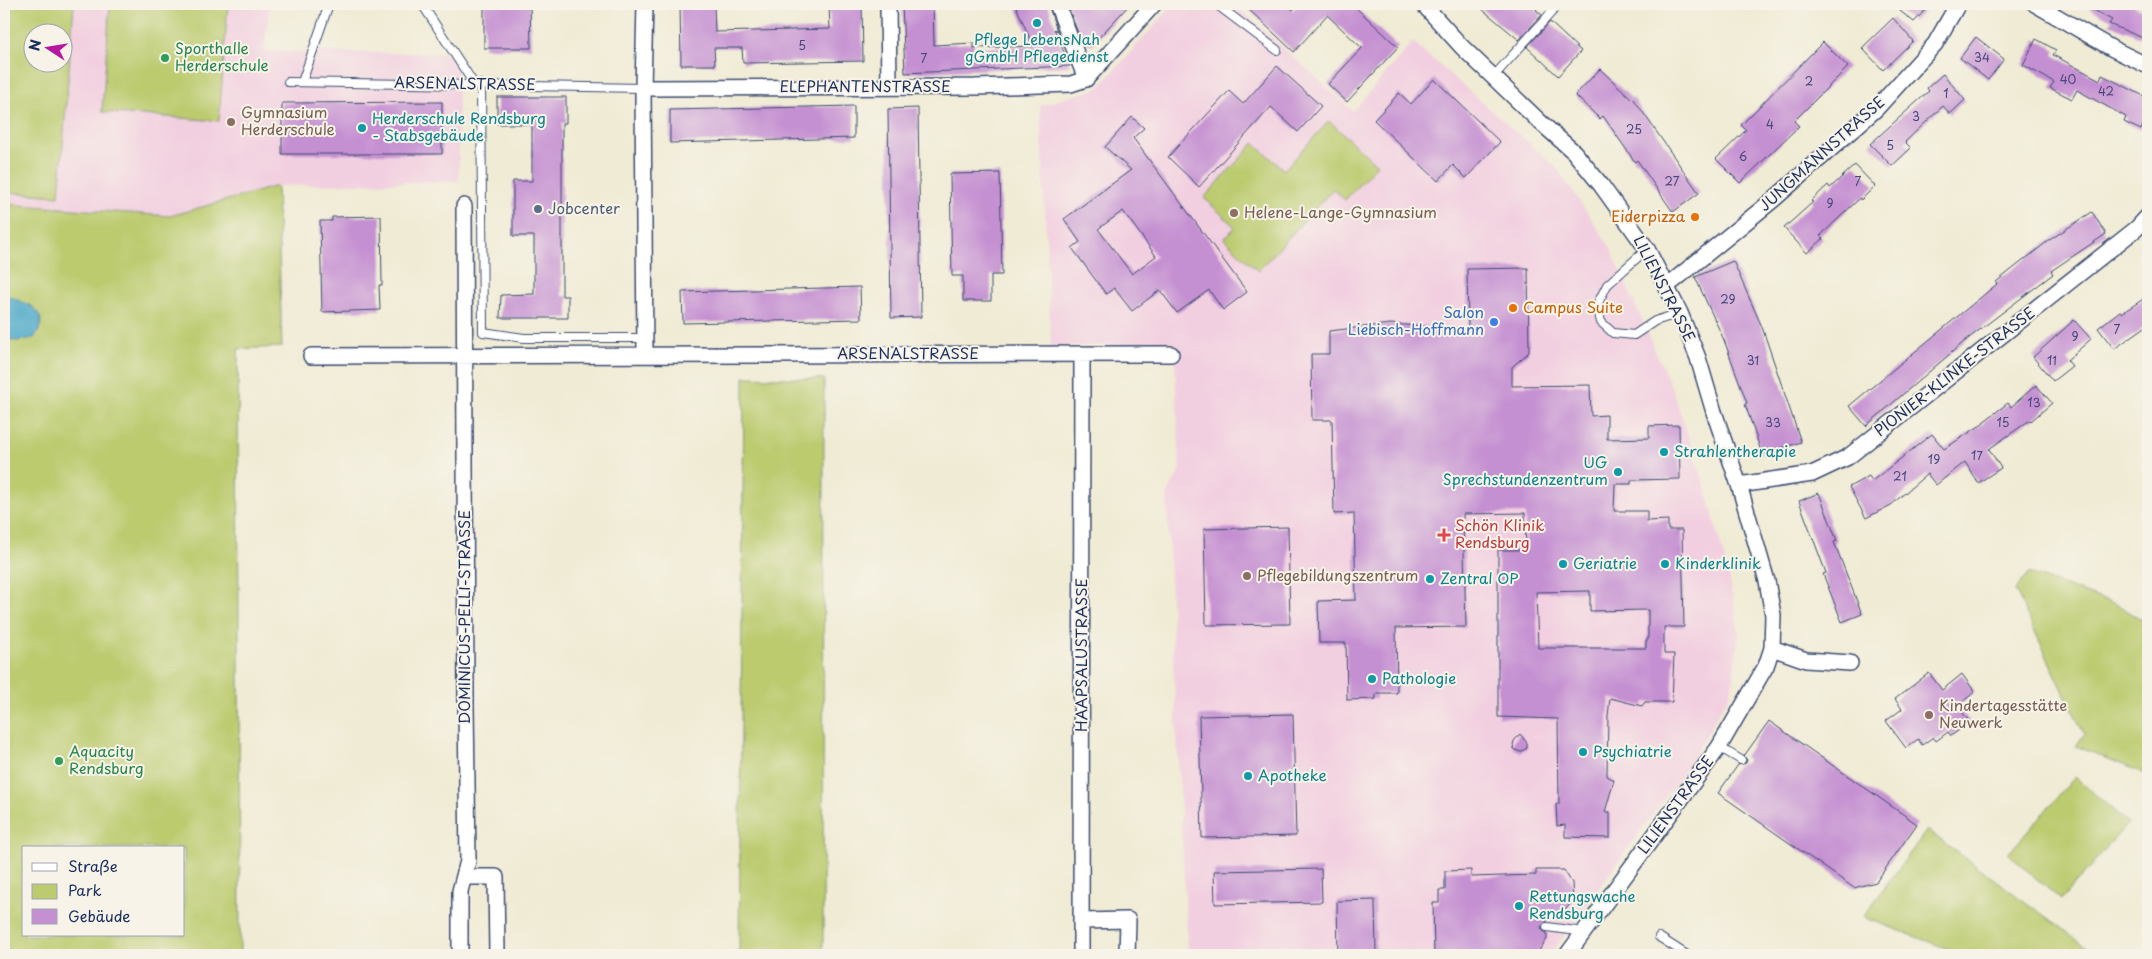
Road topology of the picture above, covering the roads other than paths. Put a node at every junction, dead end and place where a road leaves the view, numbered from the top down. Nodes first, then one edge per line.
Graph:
1 (329, 4) edge
2 (422, 4) edge
3 (645, 4) edge
4 (888, 4) edge
5 (1057, 4) edge
6 (1154, 4) edge
7 (1216, 4) edge
8 (1423, 4) edge
9 (1559, 4) edge
10 (1958, 4) edge
11 (2035, 4) edge
12 (1277, 50) dead end
13 (2148, 66) edge
14 (1493, 77) junction
15 (1086, 79) junction
16 (288, 82) dead end
17 (302, 82) junction
18 (477, 84) junction
19 (889, 86) junction
20 (643, 88) junction
21 (464, 206) dead end
22 (2148, 216) edge
23 (1647, 249) junction
24 (1666, 287) junction
25 (1680, 313) junction
26 (644, 338) junction
27 (644, 354) junction
28 (1082, 354) junction
29 (1172, 354) dead end
30 (311, 356) dead end
31 (464, 356) junction
32 (1739, 485) junction
33 (1772, 648) junction
34 (1850, 663) dead end
35 (1719, 747) junction
36 (1741, 760) dead end
37 (464, 877) junction
38 (1082, 921) junction
39 (1547, 928) dead end
40 (1584, 932) junction
41 (1659, 937) dead end
42 (460, 955) edge
43 (497, 955) edge
44 (1082, 955) edge
45 (1127, 955) edge
46 (1567, 955) edge
47 (1687, 955) edge

1 - 17 lane
2 - 18 lane
3 - 20 street
4 - 19 street
5 - 15 street
6 - 15 street
7 - 12 lane
8 - 14 street, LILIENSTRASSE
9 - 14 lane
10 - 24 street, JUNGMANNSTRASSE
11 - 13 street
14 - 23 street, LILIENSTRASSE
15 - 19 street, ELEPHANTENSTRASSE
16 - 17 lane, ARSENALSTRASSE
17 - 18 lane, ARSENALSTRASSE
18 - 20 lane, ARSENALSTRASSE
18 - 26 lane
19 - 20 street, ELEPHANTENSTRASSE
20 - 26 street
21 - 31 street, DOMINICUS-PELLI-STRASSE
22 - 32 street, PIONIER-KLINKE-STRASSE
23 - 24 street, LILIENSTRASSE
23 - 25 lane
24 - 25 street, LILIENSTRASSE
25 - 32 street, LILIENSTRASSE
26 - 27 street
27 - 28 street, ARSENALSTRASSE
27 - 31 street, ARSENALSTRASSE
28 - 29 street, ARSENALSTRASSE
28 - 38 street, HAAPSALUSTRASSE
30 - 31 street, ARSENALSTRASSE
31 - 37 street, DOMINICUS-PELLI-STRASSE
32 - 33 street, LILIENSTRASSE
33 - 34 street
33 - 35 street, LILIENSTRASSE
35 - 36 lane
35 - 40 street, LILIENSTRASSE
37 - 42 street, DOMINICUS-PELLI-STRASSE
37 - 43 street
38 - 44 street, HAAPSALUSTRASSE
38 - 45 street
39 - 40 lane
40 - 46 street, LILIENSTRASSE
41 - 47 lane

